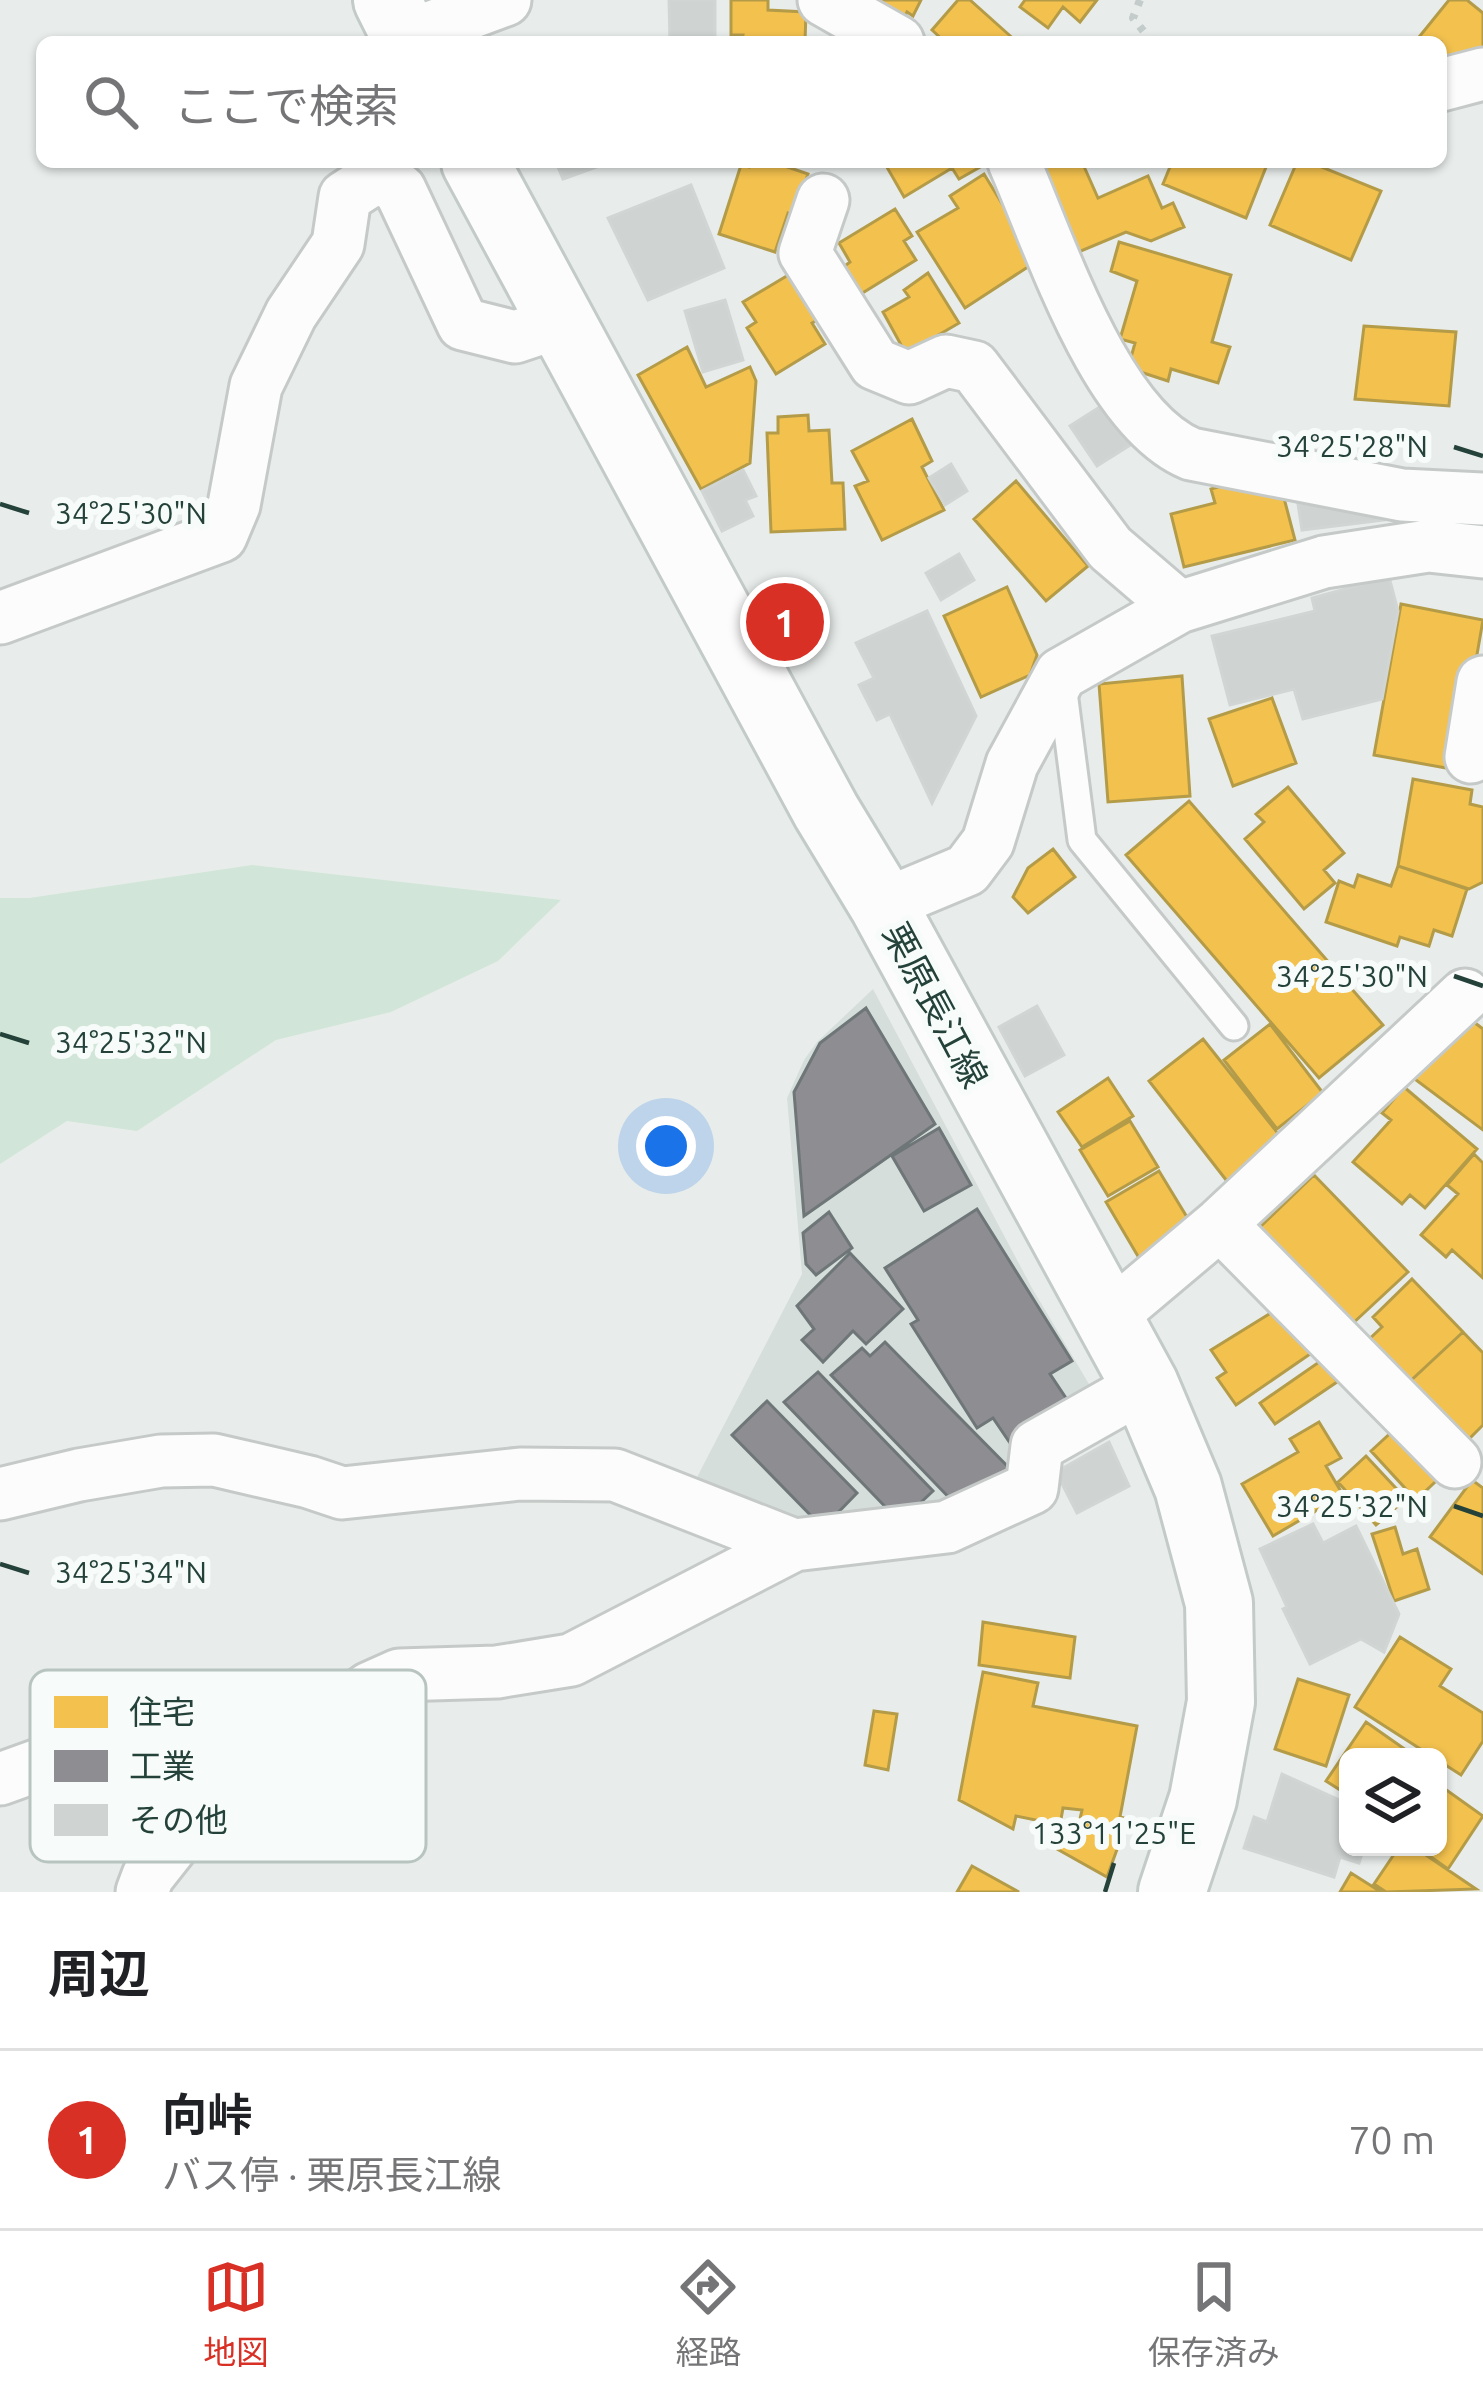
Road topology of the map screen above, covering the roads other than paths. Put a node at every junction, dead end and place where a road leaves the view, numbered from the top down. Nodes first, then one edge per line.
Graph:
1 (505, 0) edge
2 (824, 0) edge
3 (400, 26) edge
4 (887, 36) edge
5 (1483, 74) edge
6 (1447, 83) edge
7 (478, 168) edge
8 (1017, 168) edge
9 (823, 200) dead end
10 (563, 321) junction
11 (1483, 499) edge
12 (1483, 552) edge
13 (1180, 607) junction
14 (0, 618) edge
15 (1061, 674) junction
16 (1483, 682) edge
17 (1471, 757) dead end
18 (883, 905) junction
19 (1465, 995) dead end
20 (1234, 1026) dead end
21 (1220, 1224) junction
22 (1106, 1320) junction
23 (1145, 1385) junction
24 (1455, 1462) dead end
25 (0, 1494) edge
26 (794, 1545) junction
27 (426, 1674) edge
28 (30, 1768) edge
29 (0, 1778) edge
30 (159, 1862) edge
31 (142, 1892) edge
32 (1172, 1892) edge

1 - 3 street
2 - 4 street
5 - 6 street
7 - 10 main road, 栗原長江線
8 - 11 street
9 - 13 street
10 - 14 street
10 - 18 main road, 栗原長江線
12 - 13 street
13 - 15 street
15 - 18 street
15 - 20 lane
16 - 17 street
18 - 22 main road, 栗原長江線
19 - 21 street
21 - 22 street
21 - 24 street
22 - 23 main road, 栗原長江線
23 - 26 street
23 - 32 main road, 栗原長江線
25 - 26 street
26 - 27 street
28 - 29 street
30 - 31 street

